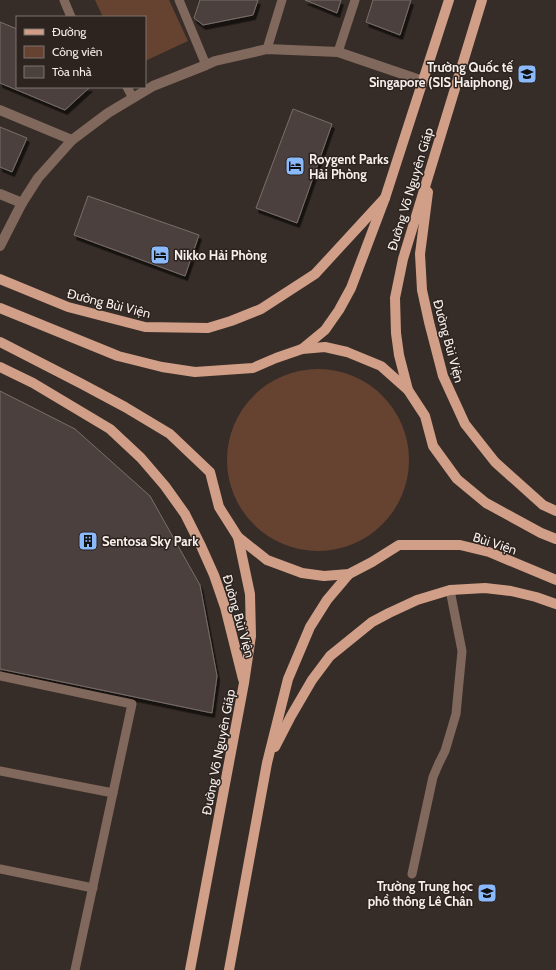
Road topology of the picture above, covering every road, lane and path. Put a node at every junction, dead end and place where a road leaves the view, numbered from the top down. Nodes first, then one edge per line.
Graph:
1 (64, 0) edge
2 (179, 0) edge
3 (282, 0) edge
4 (355, 0) edge
5 (449, 0) edge
6 (482, 0) edge
7 (71, 16) edge
8 (267, 49) junction
9 (338, 52) junction
10 (206, 65) junction
11 (423, 81) junction
12 (127, 88) edge
13 (132, 98) junction
14 (0, 110) edge
15 (72, 140) junction
16 (433, 160) junction
17 (0, 194) edge
18 (385, 198) junction
19 (22, 203) junction
20 (0, 246) edge
21 (0, 279) edge
22 (0, 308) edge
23 (0, 342) edge
24 (302, 349) junction
25 (0, 367) edge
26 (408, 390) junction
27 (556, 511) edge
28 (238, 537) junction
29 (556, 539) edge
30 (349, 574) junction
31 (556, 580) edge
32 (450, 590) junction
33 (556, 604) edge
34 (0, 676) edge
35 (244, 683) junction
36 (266, 763) junction
37 (0, 771) edge
38 (113, 793) junction
39 (0, 869) edge
40 (412, 874) dead end
41 (93, 888) junction
42 (75, 970) edge
43 (190, 970) edge
44 (229, 970) edge

1 - 7 lane
2 - 10 lane
3 - 8 lane
4 - 9 lane
5 - 11 main road, Đường Võ Nguyên Giáp
6 - 16 main road, Đường Võ Nguyên Giáp
8 - 9 street
8 - 10 street
9 - 11 street
10 - 13 street
11 - 18 main road, Đường Võ Nguyên Giáp
12 - 13 lane
13 - 15 street
14 - 15 street
15 - 19 street
16 - 26 main road, Đường Võ Nguyên Giáp
16 - 27 main road, Đường Bùi Viện
17 - 19 street
18 - 21 main road, Đường Bùi Viện
18 - 24 main road, Đường Võ Nguyên Giáp
19 - 20 street
22 - 24 main road
23 - 28 main road
24 - 26 main road
25 - 35 main road, Đường Bùi Viện
26 - 29 main road, Bùi Viện
28 - 30 main road
28 - 35 main road, Đường Võ Nguyên Giáp
30 - 31 main road, Bùi Viện
30 - 36 main road
32 - 33 main road
32 - 36 main road
32 - 40 lane
34 - 38 lane
35 - 43 main road, Đường Võ Nguyên Giáp
36 - 44 main road
37 - 38 lane
38 - 41 lane
39 - 41 lane
41 - 42 lane

